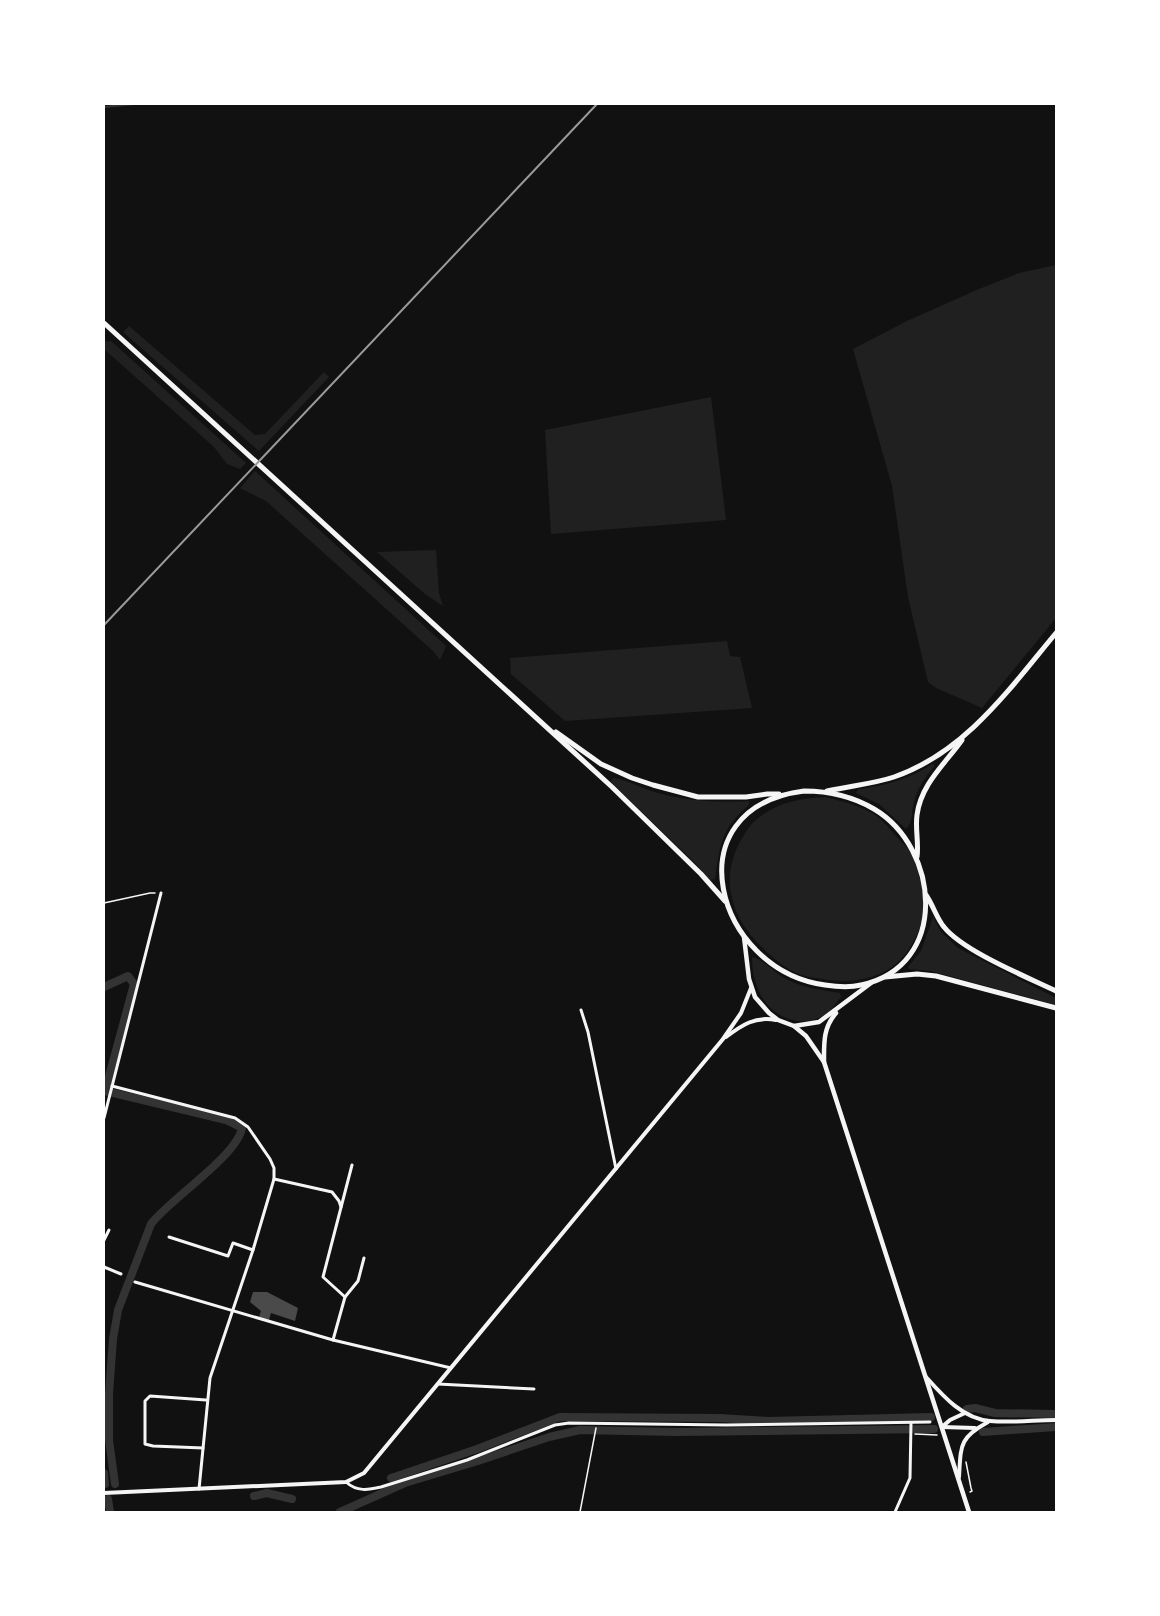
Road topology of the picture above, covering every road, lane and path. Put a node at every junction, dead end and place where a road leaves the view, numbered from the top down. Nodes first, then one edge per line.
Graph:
1 (104, 323) edge
2 (1056, 633) edge
3 (541, 723) junction
4 (965, 736) junction
5 (826, 791) junction
6 (784, 794) junction
7 (916, 858) junction
8 (161, 893) joint
9 (926, 895) junction
10 (725, 901) junction
11 (104, 903) edge
12 (744, 937) junction
13 (885, 977) junction
14 (871, 983) junction
15 (752, 988) junction
16 (1056, 991) edge
17 (843, 1005) junction
18 (1056, 1008) edge
19 (581, 1010) dead end
20 (778, 1020) junction
21 (794, 1026) junction
22 (723, 1039) junction
23 (824, 1062) junction
24 (112, 1086) junction
25 (104, 1118) edge
26 (352, 1165) dead end
27 (616, 1169) junction
28 (274, 1179) junction
29 (342, 1209) junction
30 (109, 1230) dead end
31 (168, 1237) dead end
32 (104, 1240) edge
33 (253, 1250) junction
34 (364, 1258) dead end
35 (104, 1267) edge
36 (121, 1274) dead end
37 (135, 1282) dead end
38 (345, 1297) junction
39 (232, 1312) junction
40 (333, 1340) junction
41 (451, 1368) junction
42 (925, 1376) junction
43 (438, 1384) junction
44 (534, 1389) dead end
45 (207, 1400) junction
46 (965, 1413) junction
47 (1056, 1420) edge
48 (988, 1421) junction
49 (930, 1422) dead end
50 (911, 1423) junction
51 (597, 1424) junction
52 (942, 1427) junction
53 (976, 1428) junction
54 (203, 1448) junction
55 (959, 1480) junction
56 (346, 1482) junction
57 (200, 1489) junction
58 (104, 1493) edge
59 (580, 1512) edge
60 (895, 1512) edge
61 (969, 1512) edge

1 - 3 main road
2 - 4 main road
3 - 6 main road
3 - 10 main road
4 - 5 main road
4 - 7 main road
5 - 6 main road
5 - 7 main road
6 - 10 main road
7 - 9 main road
8 - 11 path
8 - 24 street
9 - 13 main road
9 - 16 main road
10 - 12 main road
12 - 14 main road
12 - 15 main road
13 - 14 main road
13 - 18 main road
14 - 17 main road
15 - 20 main road
15 - 22 street
17 - 21 main road
17 - 23 main road
19 - 27 street
20 - 21 main road
20 - 22 street
21 - 23 main road
22 - 27 street
23 - 42 main road
24 - 25 street
24 - 28 street
26 - 29 street
27 - 41 street
28 - 29 street
28 - 33 street
29 - 38 street
30 - 32 street
31 - 33 street
33 - 39 street
34 - 38 street
35 - 36 street
37 - 39 street
38 - 40 street
39 - 40 street
39 - 45 street
40 - 41 street
41 - 43 street
42 - 46 street
42 - 52 main road
43 - 44 street
43 - 56 street
45 - 54 street
45 - 54 street
46 - 48 street
46 - 52 street
47 - 48 street
48 - 53 street
49 - 50 street
50 - 51 street
50 - 60 street
51 - 56 street
51 - 59 path
52 - 53 street
52 - 55 main road
53 - 55 street
54 - 57 street
55 - 61 main road
56 - 57 street
57 - 58 street

